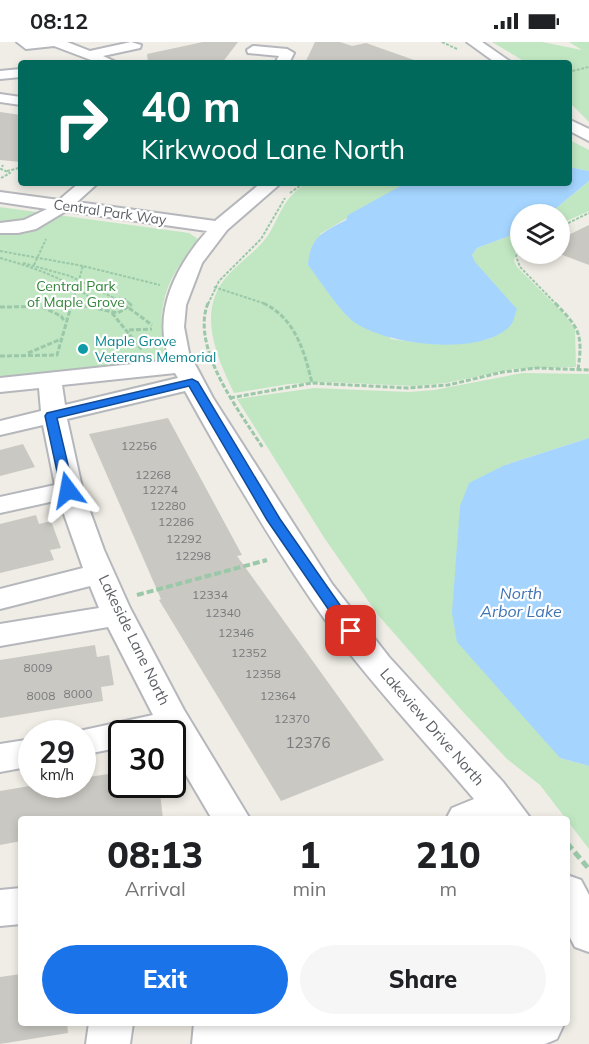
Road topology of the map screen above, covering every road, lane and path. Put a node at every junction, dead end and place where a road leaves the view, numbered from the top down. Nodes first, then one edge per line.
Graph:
1 (23, 42) edge
2 (55, 42) edge
3 (130, 42) edge
4 (269, 42) edge
5 (456, 42) edge
6 (473, 42) edge
7 (253, 50) junction
8 (488, 52) junction
9 (91, 54) junction
10 (74, 60) edge
11 (104, 60) edge
12 (245, 60) edge
13 (284, 60) edge
14 (500, 60) edge
15 (589, 67) edge
16 (572, 71) edge
17 (18, 74) edge
18 (0, 75) edge
19 (0, 98) edge
20 (18, 100) edge
21 (572, 125) edge
22 (589, 136) edge
23 (3, 165) dead end
24 (18, 168) edge
25 (6, 171) junction
26 (0, 178) edge
27 (85, 186) edge
28 (268, 186) edge
29 (300, 186) edge
30 (0, 197) edge
31 (63, 205) junction
32 (589, 213) edge
33 (570, 222) edge
34 (220, 227) junction
35 (4, 228) dead end
36 (50, 231) dead end
37 (0, 251) edge
38 (38, 257) junction
39 (0, 258) edge
40 (19, 263) junction
41 (35, 264) junction
42 (519, 264) edge
43 (83, 266) junction
44 (32, 269) junction
45 (78, 280) junction
46 (161, 285) dead end
47 (214, 287) junction
48 (76, 289) junction
49 (114, 298) junction
50 (98, 305) junction
51 (41, 306) junction
52 (71, 306) junction
53 (0, 307) edge
54 (129, 308) junction
55 (112, 313) junction
56 (66, 323) junction
57 (128, 330) junction
58 (61, 339) junction
59 (0, 356) edge
60 (18, 356) junction
61 (148, 358) dead end
62 (578, 370) junction
63 (589, 370) edge
64 (188, 374) junction
65 (50, 380) junction
66 (312, 383) junction
67 (0, 385) edge
68 (51, 416) junction
69 (0, 428) edge
70 (68, 490) junction
71 (0, 505) edge
72 (267, 560) dead end
73 (100, 573) junction
74 (0, 599) edge
75 (125, 606) junction
76 (0, 635) edge
77 (175, 720) edge
78 (186, 740) edge
79 (18, 755) edge
80 (0, 758) edge
81 (506, 812) edge
82 (229, 816) edge
83 (483, 816) edge
84 (570, 847) edge
85 (589, 869) edge
86 (570, 898) edge
87 (18, 906) edge
88 (0, 908) edge
89 (589, 933) edge
90 (111, 1026) edge
91 (216, 1026) edge
92 (346, 1026) edge
93 (108, 1044) edge
94 (214, 1044) edge
95 (347, 1044) edge

1 - 2 street
2 - 9 street
3 - 9 street
4 - 7 street
5 - 8 street
6 - 8 street
7 - 12 street
7 - 13 street
8 - 14 street
9 - 10 street
9 - 11 street
15 - 16 path
17 - 18 street
19 - 20 street
21 - 22 street
23 - 25 path
24 - 25 path
25 - 26 path
27 - 31 street
28 - 34 street, Lakeview Drive North
29 - 47 path
30 - 31 street, Central Park Way
31 - 34 street, Central Park Way
31 - 35 street
32 - 33 path
34 - 64 street, Lakeview Drive North
36 - 38 path
37 - 38 path
38 - 41 path
38 - 43 path
39 - 40 path
40 - 41 path
40 - 44 path
41 - 44 path
41 - 45 path
42 - 62 path
43 - 45 path
43 - 46 path
44 - 48 path
45 - 48 path
45 - 49 path
47 - 66 path
47 - 66 path
48 - 50 path
48 - 52 path
49 - 50 path
49 - 54 path
50 - 52 path
50 - 55 path
51 - 52 path
51 - 53 path
51 - 56 path
52 - 56 path
54 - 55 path
54 - 57 path
55 - 57 path
56 - 58 path
57 - 61 path
58 - 60 path
58 - 60 path
59 - 60 path
62 - 63 path
62 - 66 path
64 - 65 street
64 - 68 street
64 - 81 street, Lakeview Drive North
65 - 67 street
65 - 68 street, Lakeside Lane North
68 - 69 street
68 - 70 street, Lakeside Lane North
70 - 71 street
70 - 73 street, Lakeside Lane North
72 - 75 path
73 - 74 street
73 - 75 street, Lakeside Lane North
75 - 76 street
75 - 77 street, Lakeside Lane North
78 - 82 street, Lakeside Lane North
79 - 80 street
81 - 83 street
84 - 85 path
86 - 89 street
87 - 88 street
90 - 93 street
91 - 94 street
92 - 95 street

